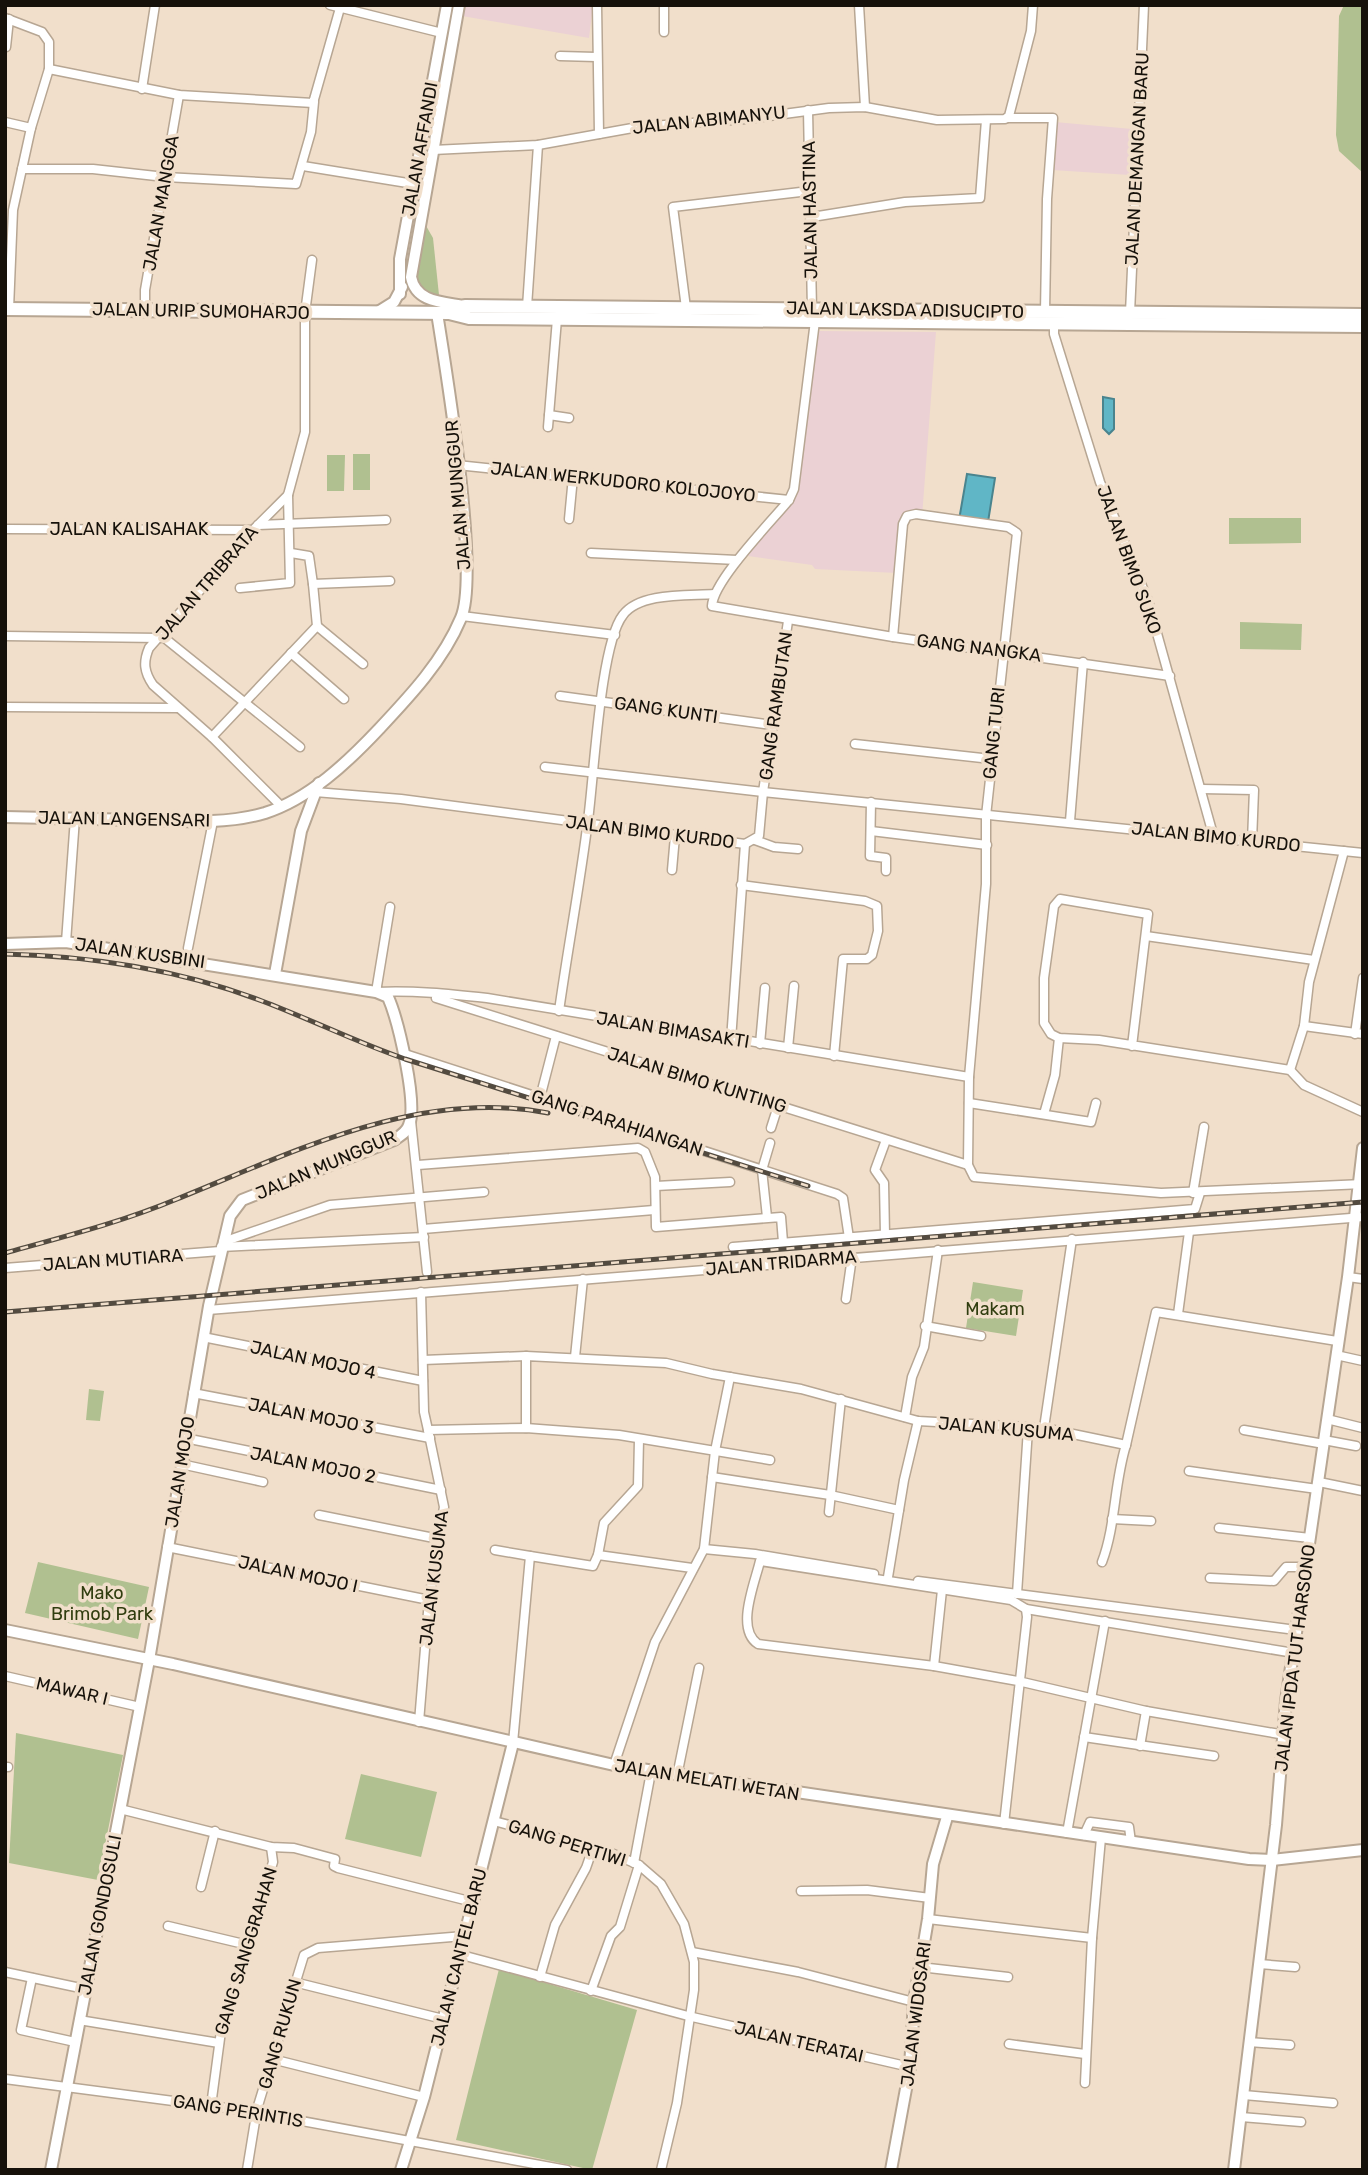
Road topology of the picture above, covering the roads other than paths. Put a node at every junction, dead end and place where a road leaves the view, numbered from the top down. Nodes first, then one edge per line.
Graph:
1 (155, 5) edge
2 (330, 5) edge
3 (447, 5) edge
4 (459, 5) edge
5 (597, 5) edge
6 (664, 5) edge
7 (859, 5) edge
8 (1033, 5) edge
9 (1144, 5) edge
10 (340, 8) junction
11 (7, 18) edge
12 (664, 32) dead end
13 (442, 33) junction
14 (454, 36) junction
15 (6, 47) edge
16 (560, 56) dead end
17 (596, 57) junction
18 (49, 69) junction
19 (142, 89) junction
20 (179, 95) junction
21 (314, 102) junction
22 (865, 107) junction
23 (808, 110) junction
24 (1008, 118) junction
25 (986, 120) junction
26 (5, 122) edge
27 (31, 128) junction
28 (599, 134) junction
29 (538, 145) junction
30 (433, 150) junction
31 (303, 166) junction
32 (22, 169) junction
33 (165, 177) junction
34 (414, 184) junction
35 (426, 186) junction
36 (810, 191) junction
37 (9, 210) edge
38 (812, 216) junction
39 (313, 260) dead end
40 (412, 262) junction
41 (400, 293) junction
42 (465, 306) junction
43 (527, 307) junction
44 (7, 309) edge
45 (686, 309) junction
46 (145, 311) junction
47 (1045, 312) junction
48 (305, 313) junction
49 (376, 313) junction
50 (396, 313) joint
51 (421, 313) junction
52 (443, 313) junction
53 (1130, 313) junction
54 (635, 314) junction
55 (813, 315) junction
56 (1363, 315) edge
57 (557, 319) junction
58 (1348, 320) junction
59 (1054, 323) junction
60 (1363, 326) edge
61 (549, 415) junction
62 (569, 418) dead end
63 (548, 428) dead end
64 (457, 464) junction
65 (573, 477) junction
66 (288, 495) junction
67 (789, 500) junction
68 (569, 519) dead end
69 (386, 520) dead end
70 (290, 526) junction
71 (256, 527) junction
72 (5, 529) edge
73 (291, 552) junction
74 (591, 552) dead end
75 (737, 560) junction
76 (390, 581) dead end
77 (313, 584) junction
78 (240, 588) dead end
79 (714, 594) junction
80 (462, 616) junction
81 (788, 621) junction
82 (317, 626) junction
83 (615, 635) junction
84 (5, 636) edge
85 (161, 637) junction
86 (893, 637) junction
87 (1003, 651) junction
88 (291, 653) junction
89 (1083, 662) junction
90 (363, 664) dead end
91 (1170, 676) junction
92 (560, 696) dead end
93 (344, 699) dead end
94 (601, 701) junction
95 (244, 703) junction
96 (5, 707) edge
97 (177, 708) junction
98 (772, 725) junction
99 (212, 737) junction
100 (855, 744) dead end
101 (300, 747) dead end
102 (991, 759) junction
103 (545, 766) dead end
104 (594, 772) junction
105 (317, 788) junction
106 (1202, 789) junction
107 (763, 792) junction
108 (871, 802) junction
109 (281, 806) junction
110 (986, 816) junction
111 (5, 817) edge
112 (75, 818) junction
113 (213, 821) junction
114 (1070, 821) junction
115 (588, 824) junction
116 (871, 831) junction
117 (675, 836) junction
118 (1214, 838) junction
119 (755, 840) junction
120 (1252, 841) junction
121 (745, 844) junction
122 (986, 845) junction
123 (798, 849) dead end
124 (1344, 851) junction
125 (1363, 853) edge
126 (672, 870) dead end
127 (886, 871) dead end
128 (741, 886) junction
129 (390, 907) dead end
130 (1146, 936) junction
131 (66, 942) junction
132 (5, 944) edge
133 (188, 948) dead end
134 (1314, 960) junction
135 (275, 974) junction
136 (1363, 978) edge
137 (794, 986) dead end
138 (765, 988) dead end
139 (376, 992) junction
140 (426, 995) junction
141 (559, 1011) junction
142 (1304, 1026) junction
143 (1359, 1034) edge
144 (556, 1036) junction
145 (1059, 1038) junction
146 (731, 1040) junction
147 (760, 1044) junction
148 (1132, 1046) junction
149 (788, 1048) junction
150 (405, 1054) junction
151 (834, 1056) junction
152 (1290, 1070) junction
153 (969, 1077) junction
154 (540, 1098) junction
155 (969, 1103) junction
156 (1096, 1103) dead end
157 (778, 1106) junction
158 (1363, 1112) edge
159 (1044, 1114) junction
160 (411, 1118) junction
161 (1204, 1126) dead end
162 (771, 1128) dead end
163 (886, 1140) junction
164 (770, 1143) dead end
165 (1363, 1148) edge
166 (418, 1165) junction
167 (968, 1165) junction
168 (762, 1170) junction
169 (730, 1182) dead end
170 (1360, 1184) edge
171 (656, 1186) junction
172 (484, 1192) dead end
173 (1197, 1193) junction
174 (420, 1197) junction
175 (654, 1210) junction
176 (767, 1217) junction
177 (1359, 1218) edge
178 (1189, 1232) junction
179 (423, 1233) junction
180 (885, 1235) junction
181 (849, 1238) junction
182 (1072, 1239) junction
183 (783, 1242) junction
184 (221, 1247) junction
185 (733, 1247) dead end
186 (938, 1250) junction
187 (852, 1257) junction
188 (5, 1268) edge
189 (427, 1272) dead end
190 (1348, 1277) junction
191 (583, 1279) junction
192 (1363, 1279) edge
193 (213, 1286) joint
194 (421, 1292) junction
195 (846, 1299) dead end
196 (208, 1310) junction
197 (1178, 1314) junction
198 (925, 1326) junction
199 (982, 1336) dead end
200 (203, 1337) junction
201 (1338, 1341) junction
202 (1336, 1355) junction
203 (526, 1356) junction
204 (575, 1357) junction
205 (423, 1360) junction
206 (1363, 1361) edge
207 (730, 1377) junction
208 (423, 1381) junction
209 (193, 1393) junction
210 (841, 1399) junction
211 (905, 1417) junction
212 (1327, 1419) junction
213 (919, 1421) junction
214 (526, 1428) junction
215 (1045, 1428) junction
216 (1363, 1428) edge
217 (1028, 1429) junction
218 (1244, 1430) dead end
219 (429, 1434) junction
220 (185, 1438) junction
221 (639, 1439) junction
222 (1324, 1442) junction
223 (1126, 1445) junction
224 (1356, 1446) dead end
225 (715, 1451) junction
226 (770, 1460) dead end
227 (181, 1464) junction
228 (1189, 1471) dead end
229 (712, 1477) junction
230 (263, 1482) dead end
231 (1318, 1485) junction
232 (441, 1490) junction
233 (1363, 1491) edge
234 (830, 1496) junction
235 (899, 1510) junction
236 (829, 1512) dead end
237 (319, 1515) dead end
238 (1112, 1518) junction
239 (1151, 1521) dead end
240 (1219, 1528) dead end
241 (1310, 1538) junction
242 (439, 1539) junction
243 (167, 1547) junction
244 (704, 1549) junction
245 (495, 1550) dead end
246 (598, 1555) junction
247 (530, 1556) junction
248 (1102, 1562) dead end
249 (1306, 1567) junction
250 (692, 1568) junction
251 (888, 1577) junction
252 (1210, 1578) dead end
253 (942, 1590) junction
254 (1017, 1594) junction
255 (429, 1600) junction
256 (1026, 1609) junction
257 (1105, 1621) junction
258 (5, 1630) edge
259 (1296, 1630) junction
260 (1294, 1653) junction
261 (149, 1660) junction
262 (934, 1666) junction
263 (699, 1668) dead end
264 (5, 1676) edge
265 (1018, 1681) junction
266 (1090, 1700) junction
267 (140, 1707) junction
268 (1146, 1711) junction
269 (419, 1722) junction
270 (1285, 1735) junction
271 (1084, 1737) junction
272 (513, 1743) junction
273 (1140, 1746) junction
274 (1214, 1756) dead end
275 (614, 1765) junction
276 (651, 1772) junction
277 (677, 1776) junction
278 (120, 1809) junction
279 (947, 1817) junction
280 (494, 1821) junction
281 (1004, 1825) junction
282 (215, 1831) junction
283 (1066, 1833) junction
284 (1084, 1835) junction
285 (1101, 1838) junction
286 (1131, 1842) junction
287 (271, 1847) junction
288 (593, 1847) junction
289 (1363, 1850) edge
290 (1272, 1860) junction
291 (636, 1864) junction
292 (201, 1886) dead end
293 (801, 1891) dead end
294 (930, 1898) junction
295 (473, 1902) junction
296 (928, 1919) junction
297 (168, 1926) dead end
298 (464, 1936) junction
299 (1092, 1938) junction
300 (247, 1945) junction
301 (692, 1952) junction
302 (458, 1954) junction
303 (1259, 1964) junction
304 (920, 1967) junction
305 (1295, 1967) dead end
306 (5, 1972) edge
307 (540, 1977) junction
308 (1008, 1977) dead end
309 (32, 1978) junction
310 (294, 1982) junction
311 (85, 1989) junction
312 (591, 1991) junction
313 (914, 2003) junction
314 (688, 2016) junction
315 (443, 2019) junction
316 (79, 2020) junction
317 (75, 2042) junction
318 (1249, 2042) junction
319 (219, 2043) junction
320 (1009, 2044) dead end
321 (1290, 2045) dead end
322 (1085, 2054) junction
323 (272, 2059) junction
324 (910, 2067) junction
325 (5, 2079) edge
326 (1085, 2083) dead end
327 (67, 2086) junction
328 (1244, 2095) junction
329 (424, 2097) junction
330 (1333, 2103) dead end
331 (211, 2106) junction
332 (257, 2113) junction
333 (1241, 2117) junction
334 (1301, 2122) dead end
335 (409, 2141) junction
336 (51, 2170) edge
337 (247, 2170) edge
338 (401, 2170) edge
339 (567, 2170) edge
340 (661, 2170) edge
341 (891, 2170) edge
342 (1234, 2170) edge

1 - 19 street
2 - 10 street
3 - 13 street, JALAN AFFANDI
4 - 14 street, JALAN AFFANDI
5 - 17 street
6 - 12 street
7 - 22 street
8 - 24 street
9 - 53 street, JALAN DEMANGAN BARU
10 - 13 street
10 - 21 street
11 - 15 street
11 - 18 street
13 - 14 street
13 - 34 street, JALAN AFFANDI
14 - 30 street, JALAN AFFANDI
16 - 17 street
17 - 28 street
18 - 19 street
18 - 27 street
19 - 20 street
20 - 21 street
20 - 33 street, JALAN MANGGA
21 - 31 street
22 - 23 street, JALAN ABIMANYU
22 - 25 street, JALAN ABIMANYU
23 - 28 street, JALAN ABIMANYU
23 - 36 street, JALAN HASTINA
24 - 25 street, JALAN ABIMANYU
24 - 47 street, JALAN ABIMANYU
25 - 38 street
26 - 27 street
27 - 32 street
28 - 29 street, JALAN ABIMANYU
29 - 30 street, JALAN ABIMANYU
29 - 43 street
30 - 35 street, JALAN AFFANDI
31 - 33 street
31 - 34 street
32 - 33 street
32 - 37 street
33 - 46 street, JALAN MANGGA
34 - 35 street
34 - 41 street, JALAN AFFANDI
35 - 40 street, JALAN AFFANDI
36 - 38 street, JALAN HASTINA
36 - 45 street
37 - 44 street
38 - 55 street, JALAN HASTINA
39 - 48 street, JALAN TRIBRATA
40 - 41 street
40 - 42 street
41 - 49 street
41 - 51 street
42 - 43 main road, JALAN LAKSDA ADISUCIPTO
42 - 52 main road, JALAN LAKSDA ADISUCIPTO
43 - 54 main road, JALAN LAKSDA ADISUCIPTO
44 - 46 main road, JALAN URIP SUMOHARJO
45 - 54 main road, JALAN LAKSDA ADISUCIPTO
45 - 55 main road, JALAN LAKSDA ADISUCIPTO
46 - 48 main road, JALAN URIP SUMOHARJO
47 - 53 main road, JALAN LAKSDA ADISUCIPTO
47 - 55 main road, JALAN LAKSDA ADISUCIPTO
48 - 49 main road, JALAN URIP SUMOHARJO
48 - 66 street, JALAN TRIBRATA
49 - 50 main road, JALAN URIP SUMOHARJO
50 - 51 main road, JALAN LAKSDA ADISUCIPTO
51 - 52 main road, JALAN LAKSDA ADISUCIPTO
52 - 57 main road, JALAN LAKSDA ADISUCIPTO
52 - 64 street, JALAN MUNGGUR
53 - 58 main road, JALAN LAKSDA ADISUCIPTO
54 - 55 main road, JALAN LAKSDA ADISUCIPTO
54 - 57 main road, JALAN LAKSDA ADISUCIPTO
55 - 59 main road, JALAN LAKSDA ADISUCIPTO
55 - 67 street, JALAN HASTINA
56 - 58 main road, JALAN LAKSDA ADISUCIPTO
57 - 61 street
58 - 59 main road, JALAN LAKSDA ADISUCIPTO
58 - 60 main road, JALAN LAKSDA ADISUCIPTO
59 - 91 street, JALAN BIMO SUKO
61 - 62 street
61 - 63 street
64 - 65 street, JALAN WERKUDORO KOLOJOYO
64 - 80 street, JALAN MUNGGUR
65 - 67 street, JALAN WERKUDORO KOLOJOYO
65 - 68 street
66 - 70 street
66 - 71 street, JALAN TRIBRATA
67 - 75 street
69 - 70 street, JALAN KALISAHAK
70 - 71 street, JALAN KALISAHAK
70 - 73 street
71 - 72 street, JALAN KALISAHAK
71 - 85 street, JALAN TRIBRATA
73 - 77 street
73 - 78 street
74 - 75 street
75 - 79 street
76 - 77 street
77 - 82 street
79 - 81 street, GANG NANGKA
79 - 83 street
80 - 83 street
80 - 105 street, JALAN MUNGGUR
81 - 86 street, GANG NANGKA
81 - 98 street, GANG RAMBUTAN
82 - 88 street
82 - 90 street
83 - 94 street
84 - 85 street
85 - 95 street
85 - 97 street, JALAN TRIBRATA
86 - 87 street, GANG NANGKA
86 - 87 street, GANG TURI
87 - 89 street, GANG NANGKA
87 - 102 street, GANG TURI
88 - 93 street
88 - 95 street
89 - 91 street, GANG NANGKA
89 - 114 street
91 - 106 street, JALAN BIMO SUKO
92 - 94 street, GANG KUNTI
94 - 98 street, GANG KUNTI
94 - 104 street
95 - 99 street
95 - 101 street
96 - 97 street
97 - 99 street, JALAN TRIBRATA
98 - 107 street, GANG RAMBUTAN
99 - 109 street, JALAN TRIBRATA
100 - 102 street
102 - 110 street, GANG TURI
103 - 104 street
104 - 107 street
104 - 115 street
105 - 109 street, JALAN LANGENSARI
105 - 115 street, JALAN BIMO KURDO
105 - 135 street
106 - 118 street, JALAN BIMO SUKO
106 - 120 street
107 - 108 street, JALAN BIMO KURDO
107 - 119 street, JALAN BIMO KURDO
108 - 110 street, JALAN BIMO KURDO
108 - 116 street
109 - 113 street, JALAN LANGENSARI
110 - 114 street, JALAN BIMO KURDO
110 - 122 street
111 - 112 street, JALAN LANGENSARI
112 - 113 street, JALAN LANGENSARI
112 - 131 street
113 - 133 street
114 - 118 street, JALAN BIMO KURDO
115 - 117 street, JALAN BIMO KURDO
115 - 141 street
116 - 122 street
116 - 127 street
117 - 121 street, JALAN BIMO KURDO
117 - 126 street
118 - 120 street, JALAN BIMO KURDO
119 - 121 street, JALAN BIMO KURDO
119 - 123 street
120 - 124 street, JALAN BIMO KURDO
121 - 128 street
122 - 153 street
124 - 125 street, JALAN BIMO KURDO
124 - 134 street
128 - 146 street
128 - 151 street
129 - 139 street
130 - 134 street
130 - 145 street
130 - 148 street
131 - 132 street, JALAN KUSBINI
131 - 135 street, JALAN KUSBINI
134 - 142 street
135 - 139 street
136 - 143 street
137 - 149 street
138 - 147 street
139 - 140 street, JALAN BIMASAKTI
139 - 150 street, JALAN MUNGGUR
140 - 141 street, JALAN BIMASAKTI
140 - 144 street, JALAN BIMO KUNTING
141 - 146 street, JALAN BIMASAKTI
142 - 143 street
142 - 152 street
144 - 154 street
144 - 157 street, JALAN BIMO KUNTING
145 - 148 street
145 - 159 street
146 - 147 street, JALAN BIMASAKTI
147 - 149 street, JALAN BIMASAKTI
148 - 152 street
149 - 151 street, JALAN BIMASAKTI
150 - 154 street, GANG PARAHIANGAN
150 - 160 street, JALAN MUNGGUR
151 - 153 street, JALAN BIMASAKTI
152 - 158 street
153 - 155 street
154 - 168 street, GANG PARAHIANGAN
155 - 159 street
155 - 167 street
156 - 159 street
157 - 162 street
157 - 163 street, JALAN BIMO KUNTING
160 - 166 street
160 - 184 street, JALAN MUNGGUR
161 - 173 street
163 - 167 street, JALAN BIMO KUNTING
163 - 180 street
164 - 168 street
165 - 170 street, JALAN IPDA TUT HARSONO
166 - 171 street
166 - 174 street
167 - 173 street, JALAN BIMO KUNTING
168 - 176 street
168 - 181 street, GANG PARAHIANGAN
169 - 171 street
170 - 173 street
170 - 177 street, JALAN IPDA TUT HARSONO
171 - 175 street
172 - 174 street
173 - 180 street
174 - 179 street
174 - 184 street
175 - 176 street
175 - 179 street
176 - 183 street
177 - 178 street, JALAN TRIDARMA
177 - 190 street, JALAN IPDA TUT HARSONO
178 - 182 street, JALAN TRIDARMA
178 - 197 street
179 - 184 street
179 - 189 street
180 - 181 street
181 - 183 street
182 - 186 street, JALAN TRIDARMA
182 - 215 street
183 - 185 street
184 - 188 street, JALAN MUTIARA
184 - 193 street, JALAN MUNGGUR
186 - 187 street, JALAN TRIDARMA
186 - 198 street
187 - 191 street, JALAN TRIDARMA
187 - 195 street
190 - 192 street
190 - 201 street, JALAN IPDA TUT HARSONO
191 - 194 street, JALAN TRIDARMA
191 - 204 street
193 - 196 street, JALAN MOJO
194 - 196 street, JALAN TRIDARMA
194 - 205 street, JALAN KUSUMA
196 - 200 street, JALAN MOJO
197 - 201 street
197 - 223 street
198 - 199 street
198 - 211 street
200 - 208 street, JALAN MOJO 4
200 - 209 street, JALAN MOJO
201 - 202 street, JALAN IPDA TUT HARSONO
202 - 206 street
202 - 212 street, JALAN IPDA TUT HARSONO
203 - 204 street, JALAN KUSUMA
203 - 205 street, JALAN KUSUMA
203 - 214 street
204 - 207 street, JALAN KUSUMA
205 - 208 street, JALAN KUSUMA
207 - 210 street, JALAN KUSUMA
207 - 225 street
208 - 219 street, JALAN KUSUMA
209 - 219 street, JALAN MOJO 3
209 - 220 street, JALAN MOJO
210 - 211 street, JALAN KUSUMA
210 - 234 street
211 - 213 street, JALAN KUSUMA
212 - 216 street
212 - 222 street, JALAN IPDA TUT HARSONO
213 - 217 street, JALAN KUSUMA
213 - 235 street
214 - 219 street
214 - 221 street
215 - 217 street, JALAN KUSUMA
215 - 223 street, JALAN KUSUMA
217 - 254 street
218 - 222 street
219 - 232 street, JALAN KUSUMA
220 - 227 street, JALAN MOJO
220 - 232 street, JALAN MOJO 2
221 - 225 street
221 - 246 street
222 - 224 street
222 - 231 street, JALAN IPDA TUT HARSONO
223 - 238 street
225 - 226 street
225 - 229 street
227 - 230 street
227 - 243 street, JALAN MOJO
228 - 231 street
229 - 234 street
229 - 244 street
231 - 233 street
231 - 241 street, JALAN IPDA TUT HARSONO
232 - 242 street, JALAN KUSUMA
234 - 235 street
234 - 236 street
235 - 251 street
237 - 242 street
238 - 239 street
238 - 248 street
240 - 241 street
241 - 249 street, JALAN IPDA TUT HARSONO
242 - 255 street, JALAN KUSUMA
243 - 255 street, JALAN MOJO I
243 - 261 street, JALAN MOJO
244 - 250 street
244 - 251 street
245 - 247 street
246 - 247 street
246 - 250 street
247 - 272 street
249 - 252 street
249 - 259 street, JALAN IPDA TUT HARSONO
250 - 275 street
251 - 254 street
253 - 256 street
253 - 262 street
253 - 262 street
254 - 259 street
255 - 269 street, JALAN KUSUMA
256 - 257 street
256 - 265 street
257 - 260 street
257 - 266 street
258 - 261 street, JALAN MELATI WETAN
259 - 260 street, JALAN IPDA TUT HARSONO
260 - 270 street, JALAN IPDA TUT HARSONO
261 - 267 street, JALAN GONDOSULI
261 - 269 street, JALAN MELATI WETAN
262 - 265 street
263 - 277 street
264 - 267 street, MAWAR I
265 - 266 street
265 - 281 street
266 - 268 street
266 - 271 street
267 - 278 street, JALAN GONDOSULI
268 - 270 street
268 - 273 street
269 - 272 street, JALAN MELATI WETAN
270 - 290 street, JALAN IPDA TUT HARSONO
271 - 273 street
271 - 283 street
272 - 275 street, JALAN MELATI WETAN
272 - 280 street, JALAN CANTEL BARU
273 - 274 street
275 - 276 street, JALAN MELATI WETAN
276 - 277 street, JALAN MELATI WETAN
276 - 291 street
277 - 279 street, JALAN MELATI WETAN
278 - 282 street
278 - 311 street, JALAN GONDOSULI
279 - 281 street, JALAN MELATI WETAN
279 - 294 street, JALAN WIDOSARI
280 - 288 street, GANG PERTIWI
280 - 295 street, JALAN CANTEL BARU
281 - 283 street, JALAN MELATI WETAN
282 - 287 street
282 - 292 street
283 - 284 street, JALAN MELATI WETAN
284 - 285 street, JALAN MELATI WETAN
284 - 286 street
285 - 286 street, JALAN MELATI WETAN
285 - 299 street
286 - 290 street, JALAN MELATI WETAN
287 - 295 street
287 - 300 street, GANG SANGGRAHAN
288 - 291 street, GANG PERTIWI
288 - 307 street
289 - 290 street, JALAN MELATI WETAN
290 - 303 street, JALAN IPDA TUT HARSONO
291 - 301 street, GANG PERTIWI
291 - 312 street
293 - 294 street
294 - 296 street, JALAN WIDOSARI
295 - 298 street, JALAN CANTEL BARU
296 - 299 street
296 - 304 street, JALAN WIDOSARI
297 - 300 street
298 - 302 street, JALAN CANTEL BARU
298 - 310 street, GANG RUKUN
299 - 322 street
300 - 319 street, GANG SANGGRAHAN
301 - 313 street
301 - 314 street, GANG PERTIWI
302 - 307 street, JALAN TERATAI
302 - 315 street, JALAN CANTEL BARU
303 - 305 street
303 - 318 street, JALAN IPDA TUT HARSONO
304 - 308 street
304 - 313 street, JALAN WIDOSARI
306 - 309 street
307 - 312 street, JALAN TERATAI
309 - 311 street
309 - 317 street
310 - 315 street
310 - 323 street, GANG RUKUN
311 - 316 street, JALAN GONDOSULI
312 - 314 street, JALAN TERATAI
313 - 324 street, JALAN WIDOSARI
314 - 324 street, JALAN TERATAI
314 - 340 street, GANG PERTIWI
315 - 329 street, JALAN CANTEL BARU
316 - 317 street, JALAN GONDOSULI
316 - 319 street, GANG SANGGRAHAN
317 - 327 street, JALAN GONDOSULI
318 - 321 street
318 - 328 street, JALAN IPDA TUT HARSONO
319 - 331 street
320 - 322 street
322 - 326 street
323 - 329 street
323 - 332 street, GANG RUKUN
324 - 341 street, JALAN WIDOSARI
325 - 327 street, GANG PERINTIS
327 - 331 street, GANG PERINTIS
327 - 336 street, JALAN GONDOSULI
328 - 330 street
328 - 333 street, JALAN IPDA TUT HARSONO
329 - 335 street, JALAN CANTEL BARU
331 - 332 street, GANG PERINTIS
332 - 335 street, GANG PERINTIS
332 - 337 street, GANG RUKUN
333 - 334 street
333 - 342 street, JALAN IPDA TUT HARSONO
335 - 338 street, JALAN CANTEL BARU
335 - 339 street, GANG PERINTIS

